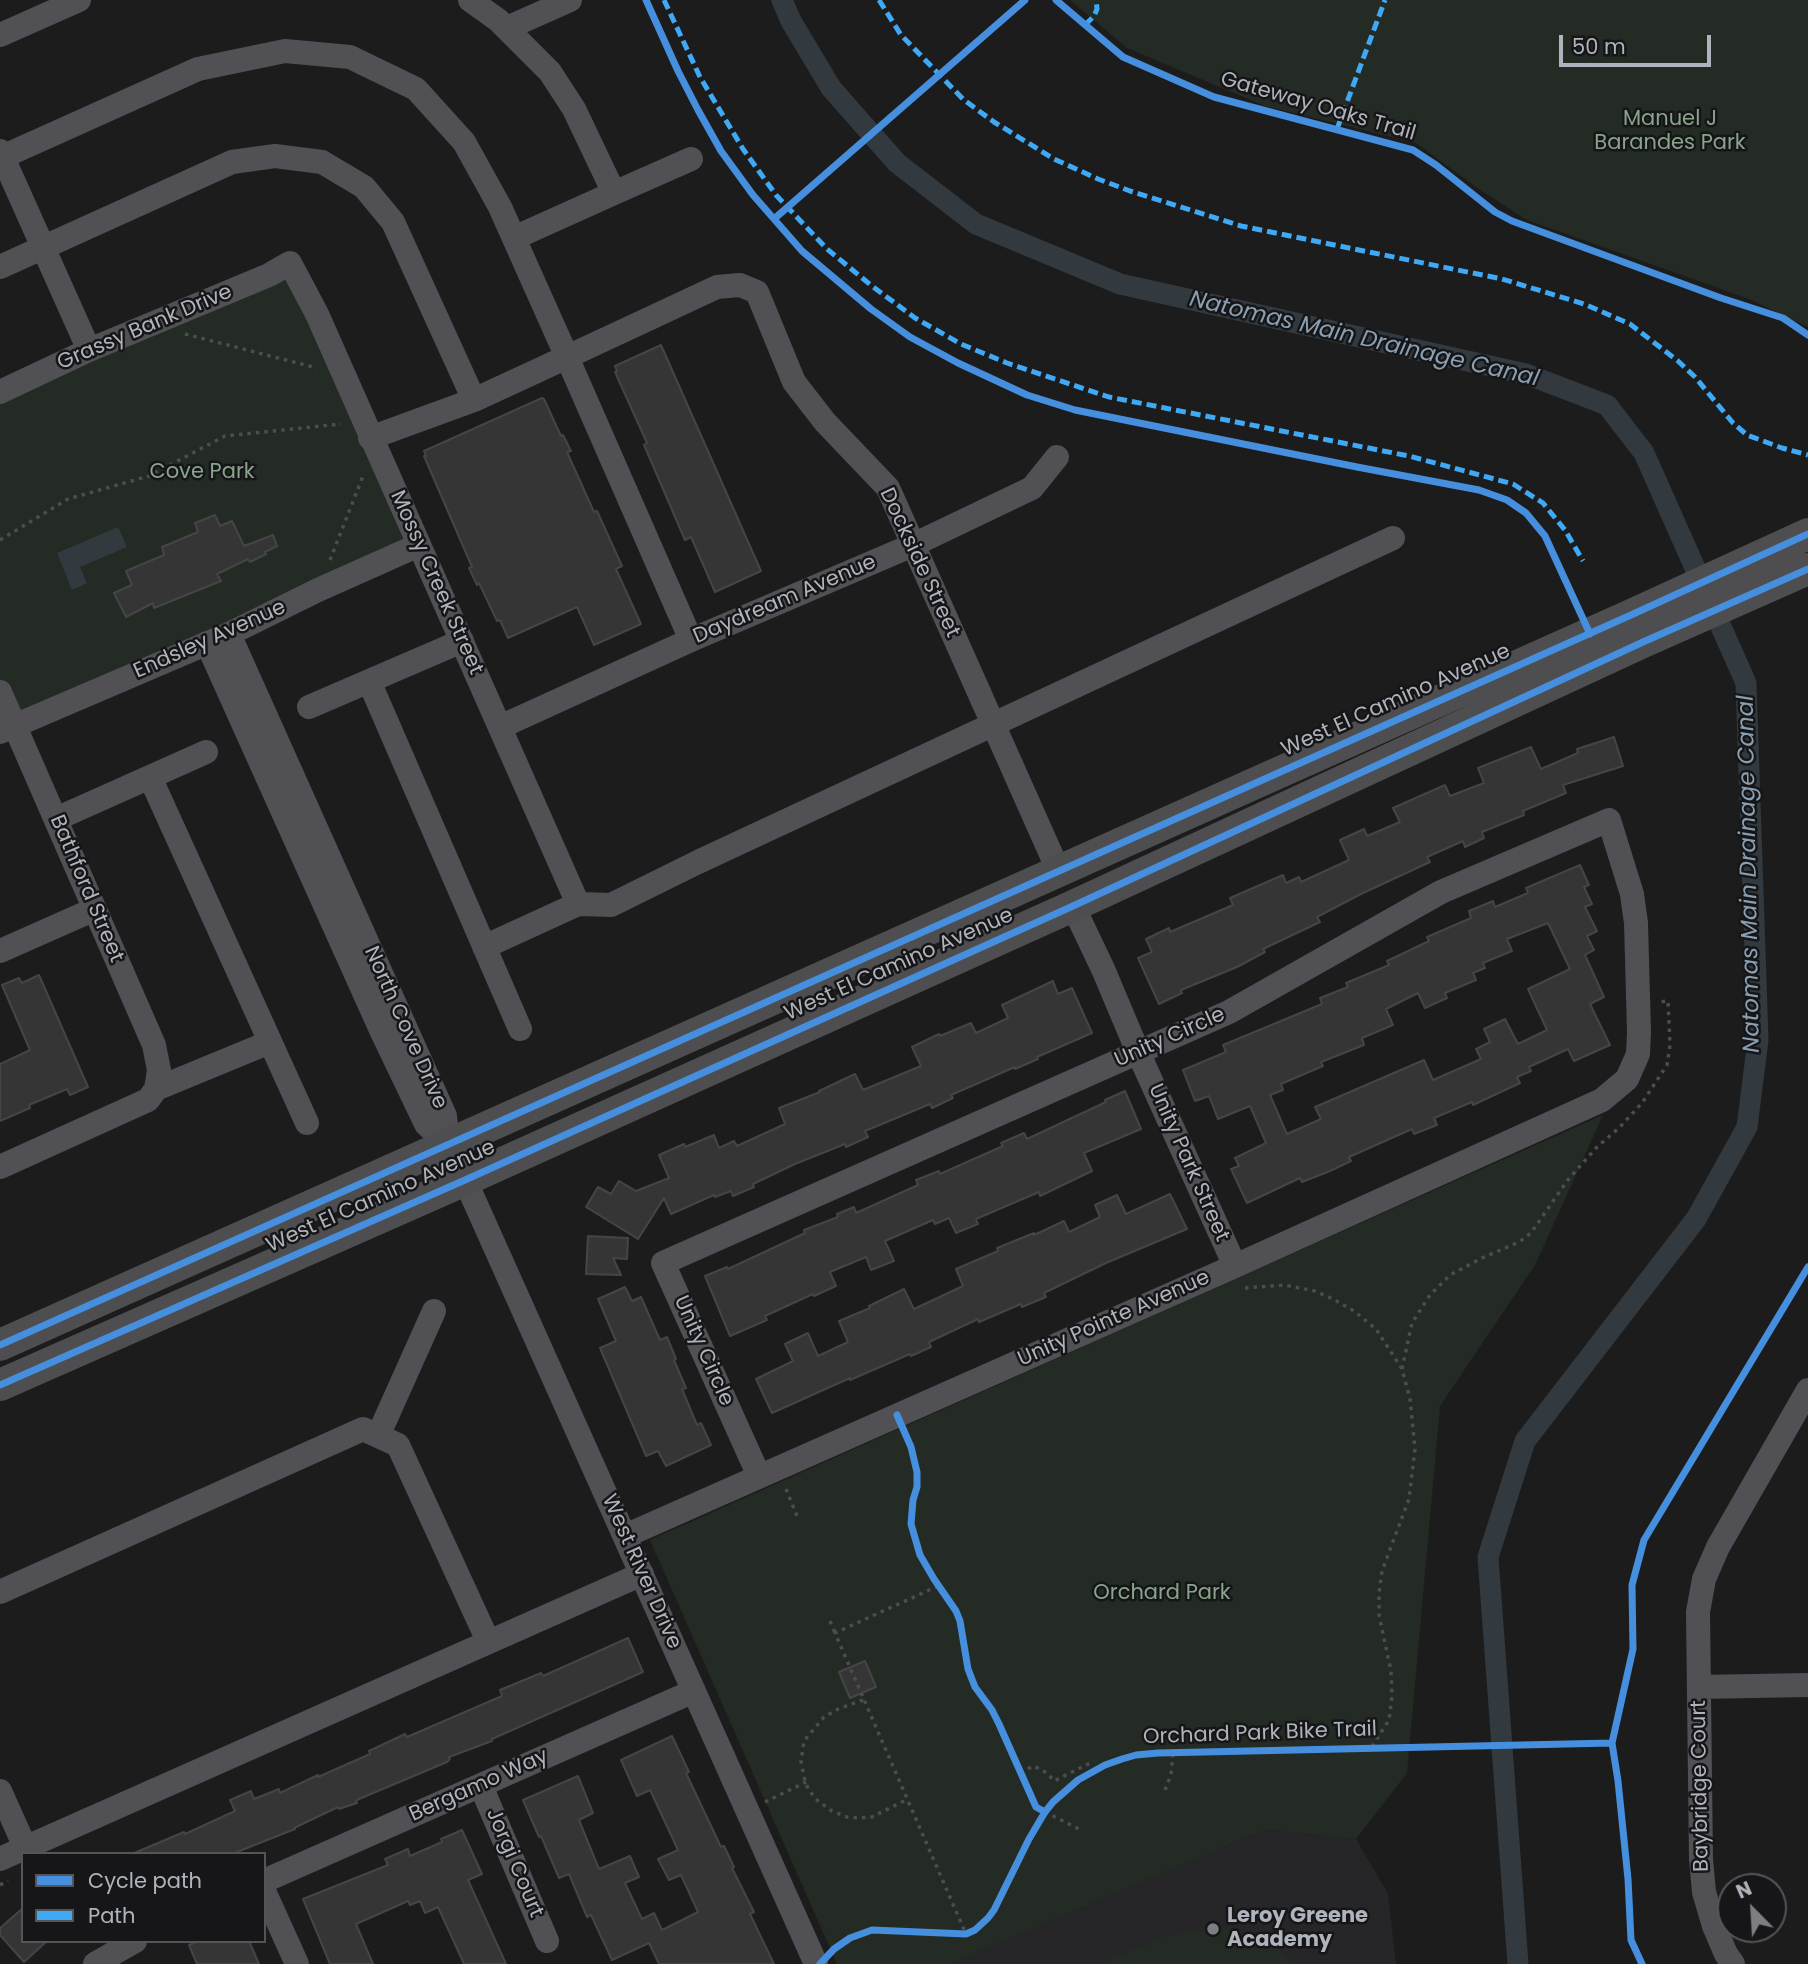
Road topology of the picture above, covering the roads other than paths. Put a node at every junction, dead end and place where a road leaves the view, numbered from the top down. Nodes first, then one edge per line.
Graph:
1 (79, 0) edge
2 (470, 0) edge
3 (570, 0) edge
4 (507, 28) junction
5 (0, 35) edge
6 (1, 155) edge
7 (691, 159) dead end
8 (614, 193) junction
9 (514, 238) junction
10 (43, 248) junction
11 (290, 263) joint
12 (0, 267) edge
13 (89, 350) junction
14 (567, 357) junction
15 (0, 392) edge
16 (474, 400) junction
17 (370, 436) junction
18 (1057, 457) dead end
19 (1393, 538) dead end
20 (1795, 540) edge
21 (419, 545) junction
22 (912, 545) junction
23 (1802, 572) edge
24 (1637, 628) junction
25 (218, 639) junction
26 (691, 640) junction
27 (462, 641) junction
28 (369, 681) junction
29 (0, 692) edge
30 (309, 707) dead end
31 (992, 725) junction
32 (500, 727) junction
33 (8, 729) edge
34 (206, 752) dead end
35 (150, 777) junction
36 (56, 818) junction
37 (1059, 872) junction
38 (578, 904) junction
39 (1073, 906) junction
40 (95, 909) junction
41 (484, 947) junction
42 (0, 951) edge
43 (520, 1029) dead end
44 (270, 1042) junction
45 (1139, 1052) junction
46 (156, 1089) junction
47 (1602, 1100) joint
48 (307, 1123) dead end
49 (448, 1145) junction
50 (0, 1167) edge
51 (466, 1180) junction
52 (1239, 1277) junction
53 (435, 1311) dead end
54 (0, 1345) edge
55 (0, 1385) edge
56 (1808, 1390) edge
57 (378, 1436) junction
58 (768, 1472) junction
59 (625, 1536) junction
60 (642, 1574) junction
61 (0, 1592) edge
62 (488, 1641) junction
63 (1808, 1685) edge
64 (1699, 1687) junction
65 (694, 1691) junction
66 (481, 1786) junction
67 (0, 1791) edge
68 (25, 1847) junction
69 (0, 1858) edge
70 (266, 1880) edge
71 (266, 1895) edge
72 (547, 1941) dead end
73 (132, 1943) edge
74 (95, 1964) edge
75 (298, 1964) edge
76 (817, 1964) edge
77 (1733, 1964) edge

1 - 5 street
2 - 4 street
3 - 4 street
4 - 8 street
6 - 9 street
6 - 10 street
7 - 8 street
8 - 9 street
9 - 14 street
10 - 12 street
10 - 13 street
10 - 16 street
11 - 13 street, Grassy Bank Drive
11 - 17 street, Mossy Creek Street
13 - 15 street, Grassy Bank Drive
14 - 16 street
14 - 22 street, Dockside Street
14 - 26 street
16 - 17 street
17 - 21 street, Mossy Creek Street
18 - 22 street, Daydream Avenue
19 - 31 street
20 - 24 main road, West El Camino Avenue
21 - 25 street, Endsley Avenue
21 - 27 street, Mossy Creek Street
22 - 26 street, Daydream Avenue
22 - 31 street, Dockside Street
23 - 24 main road, West El Camino Avenue
24 - 37 main road, West El Camino Avenue
24 - 39 main road, West El Camino Avenue
25 - 33 street, Endsley Avenue
25 - 49 street, North Cove Drive
26 - 32 street, Daydream Avenue
27 - 28 street
27 - 32 street, Mossy Creek Street
28 - 30 street
28 - 41 street
29 - 33 street, Bathford Street
31 - 37 street, Dockside Street
31 - 38 street
32 - 38 street, Mossy Creek Street
33 - 36 street, Bathford Street
34 - 35 street
35 - 36 street
35 - 44 street
36 - 40 street, Bathford Street
37 - 49 main road, West El Camino Avenue
38 - 41 street
39 - 45 street, Unity Park Street
39 - 51 main road, West El Camino Avenue
40 - 42 street
40 - 46 street, Bathford Street
41 - 43 street
44 - 46 street
44 - 48 street
45 - 47 street, Unity Circle
45 - 52 street, Unity Park Street
45 - 58 street, Unity Circle
46 - 50 street
47 - 52 street, Unity Pointe Avenue
49 - 51 street, North Cove Drive
49 - 54 main road, West El Camino Avenue
51 - 55 main road, West El Camino Avenue
51 - 59 street, West River Drive
52 - 58 street, Unity Pointe Avenue
53 - 57 street
56 - 64 street, Baybridge Court
57 - 61 street
57 - 62 street
58 - 59 street, Unity Pointe Avenue
59 - 60 street, West River Drive
60 - 62 street
60 - 65 street, West River Drive
62 - 68 street
63 - 64 street
64 - 77 street, Baybridge Court
65 - 66 street, Bergamo Way
65 - 76 street, West River Drive
66 - 70 street, Bergamo Way
66 - 72 street, Jorgi Court
67 - 68 street
68 - 69 street
71 - 75 street
73 - 74 street

